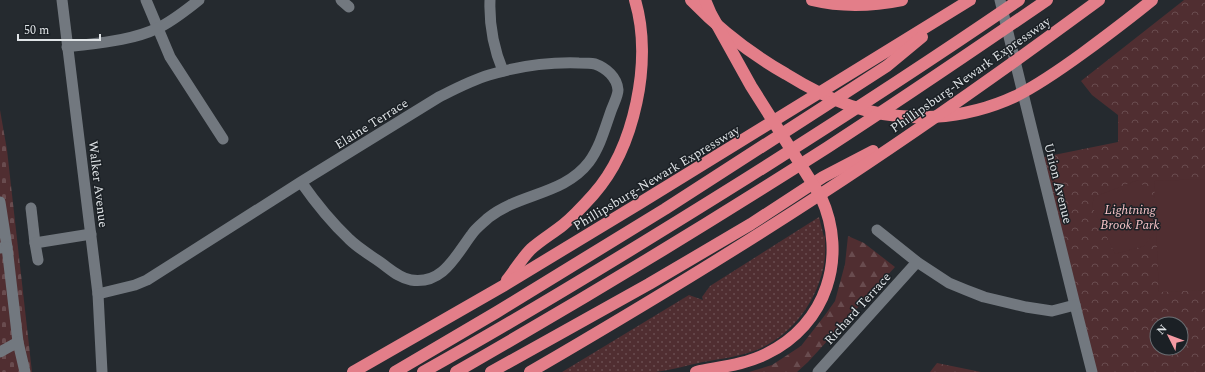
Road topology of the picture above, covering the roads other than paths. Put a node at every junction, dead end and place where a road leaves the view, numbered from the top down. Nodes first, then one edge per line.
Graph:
1 (62, 0) edge
2 (146, 0) edge
3 (199, 0) edge
4 (490, 0) edge
5 (635, 0) edge
6 (692, 0) edge
7 (705, 0) edge
8 (812, 0) edge
9 (902, 0) edge
10 (970, 0) edge
11 (1000, 0) edge
12 (1019, 0) edge
13 (1047, 0) edge
14 (1099, 0) edge
15 (1152, 0) edge
16 (955, 10) junction
17 (158, 28) junction
18 (67, 47) junction
19 (503, 71) junction
20 (752, 86) junction
21 (919, 127) junction
22 (223, 139) dead end
23 (301, 182) junction
24 (0, 202) edge
25 (31, 208) dead end
26 (877, 230) dead end
27 (91, 234) junction
28 (35, 243) junction
29 (4, 247) edge
30 (38, 260) dead end
31 (917, 262) junction
32 (503, 286) junction
33 (98, 294) junction
34 (1075, 305) junction
35 (18, 342) junction
36 (0, 352) edge
37 (25, 372) edge
38 (102, 372) edge
39 (354, 372) edge
40 (395, 372) edge
41 (423, 372) edge
42 (456, 372) edge
43 (491, 372) edge
44 (530, 372) edge
45 (696, 372) edge
46 (818, 372) edge
47 (1092, 372) edge

1 - 18 street, Walker Avenue
2 - 17 street
3 - 17 street
4 - 19 street
5 - 32 highway
6 - 15 highway
6 - 20 highway
7 - 20 highway
8 - 9 highway
10 - 16 highway, Phillipsburg-Newark Expressway
11 - 34 street, Union Avenue
12 - 41 highway
13 - 42 highway, Phillipsburg-Newark Expressway
14 - 21 highway, Phillipsburg-Newark Expressway
16 - 32 highway, Phillipsburg-Newark Expressway
16 - 40 highway
17 - 18 street
17 - 22 street
18 - 27 street, Walker Avenue
19 - 23 street, Elaine Terrace
19 - 23 street, Elaine Terrace
20 - 45 highway
21 - 43 highway
21 - 44 highway, Phillipsburg-Newark Expressway
23 - 33 street, Elaine Terrace
24 - 29 street
25 - 28 street
26 - 31 street
27 - 28 street
27 - 33 street, Walker Avenue
28 - 30 street
29 - 35 street
31 - 34 street
31 - 46 street, Richard Terrace
32 - 39 highway, Phillipsburg-Newark Expressway
33 - 38 street, Walker Avenue
34 - 47 street, Union Avenue
35 - 36 street
35 - 37 street

